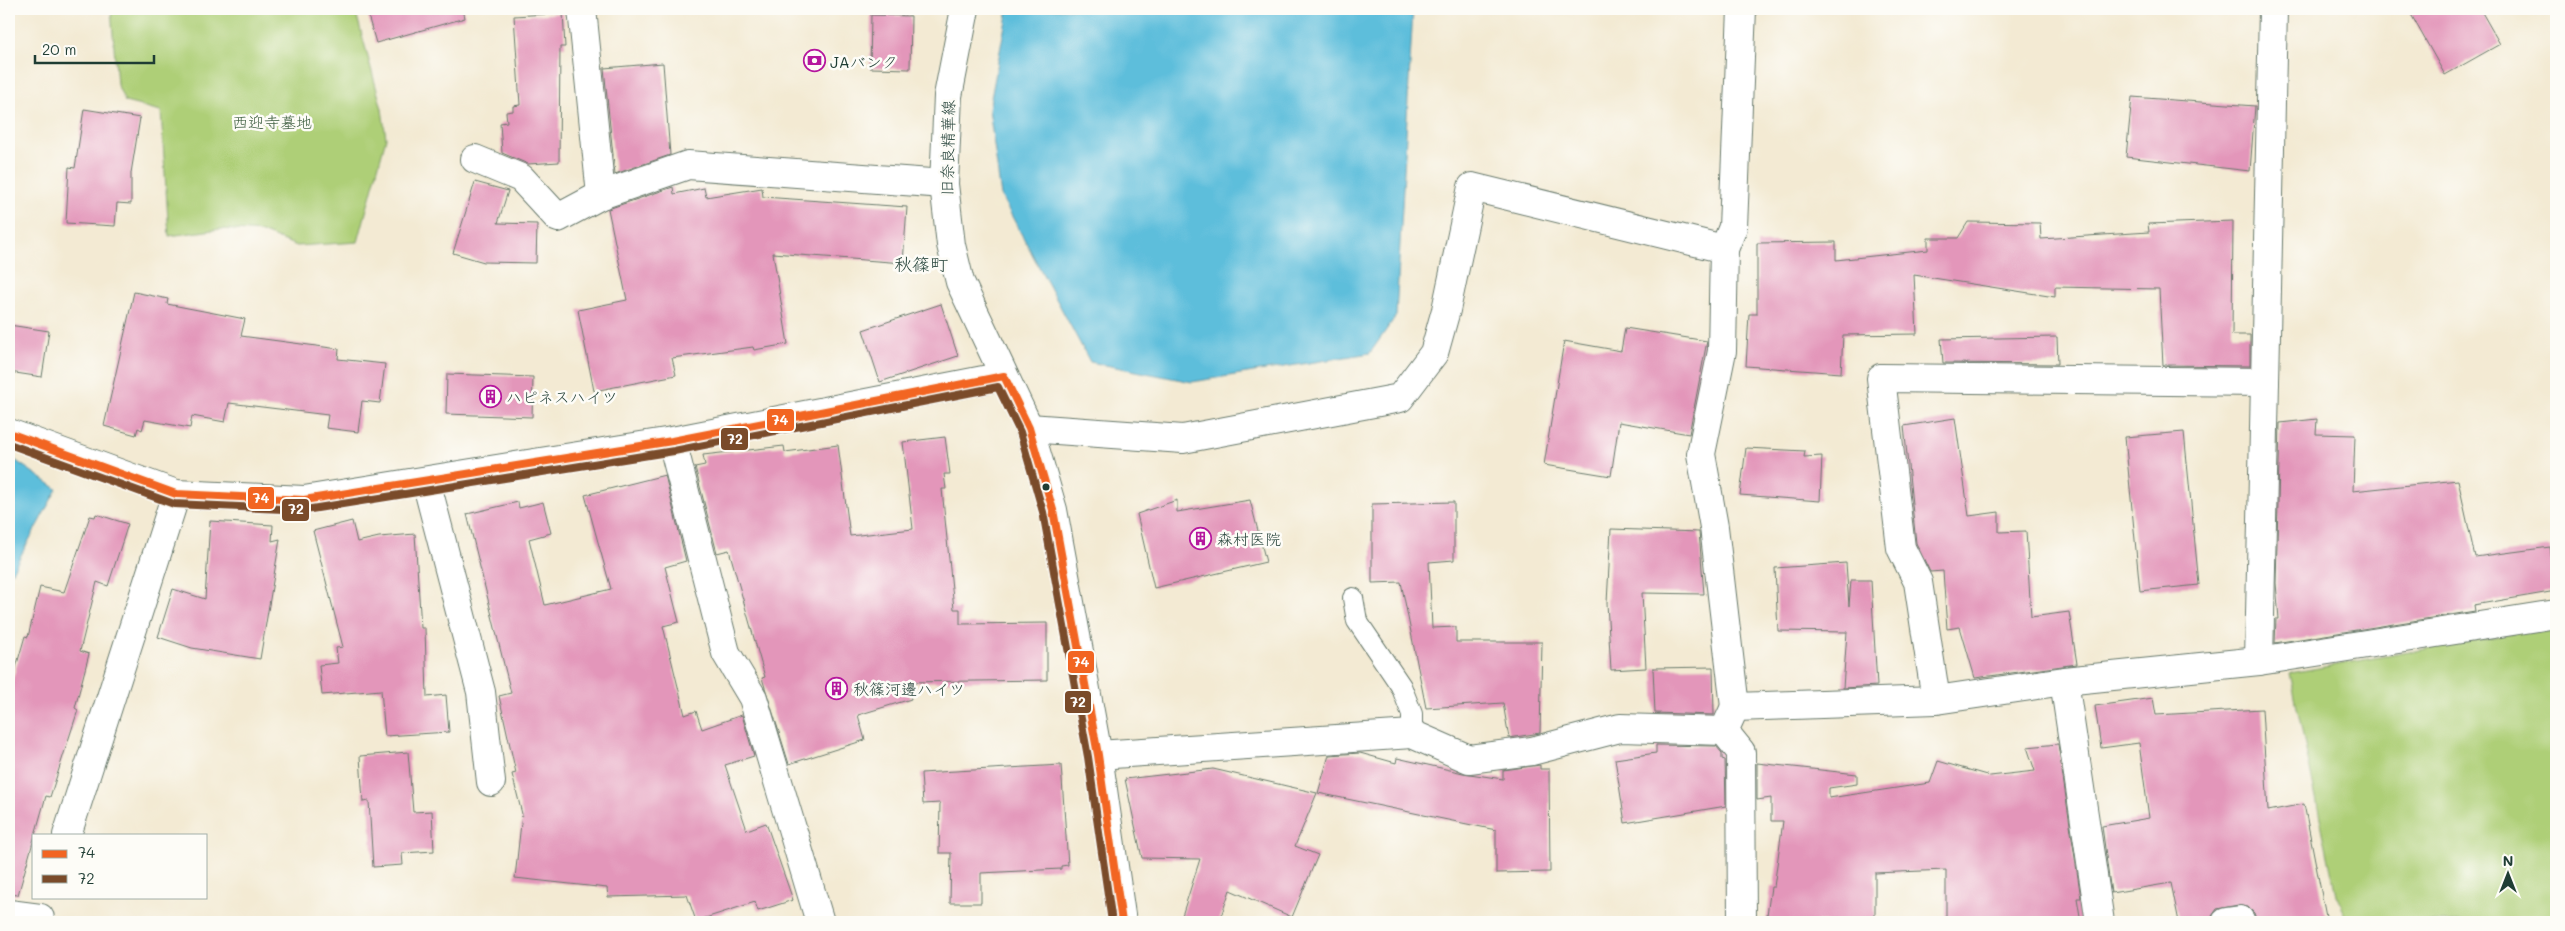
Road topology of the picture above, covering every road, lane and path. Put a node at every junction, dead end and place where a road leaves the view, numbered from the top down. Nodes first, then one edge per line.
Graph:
1 (582, 9) edge
2 (965, 9) edge
3 (1742, 9) edge
4 (2272, 9) edge
5 (475, 159) dead end
6 (944, 184) junction
7 (600, 195) junction
8 (1724, 249) junction
9 (1004, 376) junction
10 (2265, 382) junction
11 (1029, 428) junction
12 (9, 433) edge
13 (672, 441) junction
14 (426, 481) junction
15 (176, 494) junction
16 (1353, 598) dead end
17 (2556, 614) edge
18 (2259, 661) junction
19 (2064, 681) junction
20 (1936, 700) junction
21 (1729, 719) junction
22 (1412, 734) junction
23 (1098, 755) junction
24 (491, 782) dead end
25 (67, 834) edge
26 (43, 913) edge
27 (9, 914) edge
28 (820, 922) edge
29 (1122, 922) edge
30 (1742, 922) edge
31 (2100, 922) edge
32 (2226, 922) edge
33 (2241, 922) edge

1 - 7 street
2 - 6 street, 旧奈良精華線
3 - 8 street
4 - 10 street
5 - 7 street
6 - 7 street
6 - 9 street, 旧奈良精華線
8 - 11 street
8 - 21 street
9 - 11 street, 旧奈良精華線
9 - 13 street
10 - 18 street
10 - 20 street
11 - 23 street, 旧奈良精華線
12 - 15 street
13 - 14 street
13 - 28 street
14 - 15 street
14 - 24 street
15 - 25 street
16 - 22 lane
17 - 18 street
18 - 19 street
19 - 20 street
19 - 31 street
20 - 21 street
21 - 22 street
21 - 30 street
22 - 23 street
23 - 29 street, 旧奈良精華線
26 - 27 street
32 - 33 street

